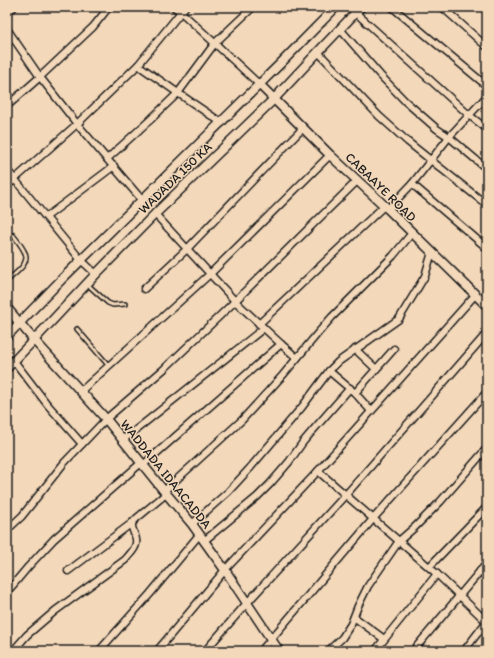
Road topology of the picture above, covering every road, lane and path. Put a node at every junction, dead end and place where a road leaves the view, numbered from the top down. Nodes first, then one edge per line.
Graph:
1 (14, 7) edge
2 (110, 7) edge
3 (174, 7) edge
4 (253, 7) edge
5 (392, 7) edge
6 (442, 7) edge
7 (334, 8) edge
8 (183, 9) edge
9 (358, 10) edge
10 (7, 13) edge
11 (7, 29) edge
12 (340, 29) junction
13 (215, 44) junction
14 (487, 47) edge
15 (318, 52) junction
16 (138, 65) junction
17 (40, 77) junction
18 (260, 85) junction
19 (487, 86) edge
20 (178, 93) junction
21 (487, 96) edge
22 (274, 99) junction
23 (7, 106) edge
24 (469, 115) junction
25 (222, 122) junction
26 (77, 124) junction
27 (303, 128) junction
28 (487, 129) edge
29 (449, 137) junction
30 (330, 155) junction
31 (107, 159) junction
32 (431, 160) junction
33 (114, 166) junction
34 (487, 169) edge
35 (7, 170) edge
36 (14, 179) junction
37 (357, 181) junction
38 (412, 184) junction
39 (7, 186) edge
40 (142, 200) junction
41 (487, 205) edge
42 (386, 208) junction
43 (155, 214) junction
44 (46, 217) junction
45 (412, 233) junction
46 (13, 235) dead end
47 (487, 248) edge
48 (187, 250) junction
49 (432, 252) junction
50 (81, 260) junction
51 (96, 274) junction
52 (210, 274) junction
53 (7, 281) edge
54 (87, 284) junction
55 (144, 289) dead end
56 (475, 295) junction
57 (235, 301) junction
58 (125, 304) dead end
59 (487, 306) edge
60 (7, 308) edge
61 (19, 323) junction
62 (261, 326) junction
63 (77, 329) dead end
64 (487, 333) edge
65 (7, 336) edge
66 (34, 340) junction
67 (281, 344) junction
68 (355, 349) junction
69 (394, 349) dead end
70 (297, 358) junction
71 (14, 361) junction
72 (109, 366) junction
73 (7, 368) edge
74 (376, 369) junction
75 (329, 371) junction
76 (350, 388) junction
77 (81, 390) junction
78 (355, 392) junction
79 (487, 392) edge
80 (371, 411) junction
81 (106, 419) junction
82 (123, 440) junction
83 (82, 444) junction
84 (487, 448) edge
85 (142, 464) junction
86 (318, 471) junction
87 (165, 493) junction
88 (346, 494) junction
89 (487, 507) edge
90 (373, 519) junction
91 (132, 523) junction
92 (192, 524) junction
93 (7, 530) edge
94 (202, 538) junction
95 (399, 541) junction
96 (487, 563) edge
97 (429, 567) junction
98 (224, 570) junction
99 (68, 571) dead end
100 (480, 571) junction
101 (437, 574) junction
102 (487, 576) edge
103 (7, 592) edge
104 (460, 594) junction
105 (247, 603) junction
106 (354, 617) junction
107 (487, 622) edge
108 (384, 639) junction
109 (272, 640) junction
110 (13, 651) edge
111 (99, 651) edge
112 (157, 651) edge
113 (205, 651) edge
114 (261, 651) edge
115 (279, 651) edge
116 (328, 651) edge
117 (375, 651) edge
118 (413, 651) edge
119 (464, 651) edge

1 - 10 street
2 - 17 street
3 - 8 street
4 - 13 street
5 - 19 street
6 - 14 street
7 - 18 street, WADADA 150 KA
8 - 13 street
8 - 16 street
9 - 12 street, WADADA 150 KA
9 - 24 street
11 - 17 street
12 - 15 street, WADADA 150 KA
12 - 29 street
13 - 18 street
13 - 20 street
15 - 22 street, WADADA 150 KA
15 - 32 street
16 - 20 street
16 - 26 street
17 - 23 street
17 - 26 street
18 - 22 street, CABAAYE ROAD
18 - 25 street, WADADA 150 KA
20 - 25 street
20 - 31 street
21 - 24 street
22 - 27 street, CABAAYE ROAD
22 - 43 street, WADADA 150 KA
24 - 28 street
24 - 29 street
25 - 40 street, WADADA 150 KA
26 - 31 street
26 - 36 street
27 - 30 street, CABAAYE ROAD
27 - 48 street
29 - 32 street
29 - 34 street
30 - 37 street, CABAAYE ROAD
30 - 52 street
31 - 33 street
32 - 38 street
32 - 41 street
33 - 40 street
33 - 44 street
35 - 36 street
36 - 39 street
36 - 44 street
37 - 42 street, CABAAYE ROAD
37 - 57 street
38 - 42 street
38 - 47 street
40 - 50 street, WADADA 150 KA
42 - 45 street, CABAAYE ROAD
42 - 62 street
43 - 48 street
43 - 51 street, WADADA 150 KA
44 - 50 street
45 - 49 street, CABAAYE ROAD
45 - 70 street
46 - 53 lane
48 - 52 street
48 - 55 street
49 - 56 street, CABAAYE ROAD
49 - 68 street
50 - 51 street
50 - 61 street, WADADA 150 KA
51 - 54 street, WADADA 150 KA
52 - 57 street
52 - 72 street
54 - 58 lane
54 - 66 street, WADADA 150 KA
56 - 59 street, CABAAYE ROAD
56 - 80 street
57 - 62 street
57 - 81 street
60 - 61 street, WADDADA IDAACADDA
61 - 65 street, WADADA 150 KA
61 - 66 street, WADDADA IDAACADDA
62 - 67 street
62 - 82 street
63 - 72 lane
64 - 88 street
66 - 71 street, WADADA 150 KA
66 - 77 street, WADDADA IDAACADDA
67 - 70 street
67 - 85 street
68 - 74 street
68 - 75 street
69 - 74 street
70 - 87 street
71 - 73 street, WADADA 150 KA
71 - 83 street
72 - 77 street
74 - 78 street
75 - 76 street
75 - 92 street
76 - 78 street
76 - 94 street
77 - 81 street, WADDADA IDAACADDA
78 - 80 street
79 - 90 street
80 - 86 street
81 - 82 street, WADDADA IDAACADDA
81 - 83 street
82 - 85 street, WADDADA IDAACADDA
83 - 93 street
84 - 95 street
85 - 87 street, WADDADA IDAACADDA
85 - 103 street
86 - 88 street
86 - 98 street
87 - 91 street
87 - 92 street, WADDADA IDAACADDA
88 - 90 street
88 - 105 street
89 - 97 street
90 - 95 street
90 - 109 street
91 - 99 street
91 - 110 street
92 - 94 street, WADDADA IDAACADDA
94 - 98 street, WADDADA IDAACADDA
94 - 111 street
95 - 97 street
95 - 106 street
96 - 100 street
97 - 101 street
98 - 105 street, WADDADA IDAACADDA
98 - 112 street
100 - 102 street
100 - 104 street
101 - 104 street
101 - 108 street
104 - 107 street
104 - 118 street
105 - 109 street, WADDADA IDAACADDA
105 - 113 street
106 - 108 street
106 - 116 street
107 - 119 street
108 - 117 street
109 - 114 street
109 - 115 street, WADDADA IDAACADDA

